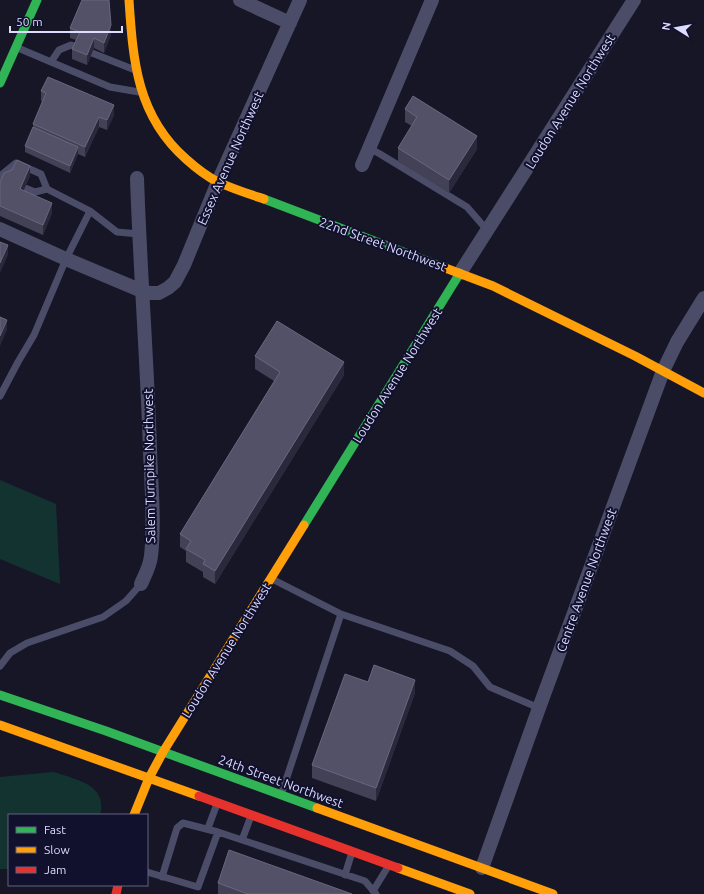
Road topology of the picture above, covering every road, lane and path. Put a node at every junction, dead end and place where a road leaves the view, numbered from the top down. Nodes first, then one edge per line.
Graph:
1 (37, 0) edge
2 (129, 0) edge
3 (240, 0) edge
4 (300, 0) edge
5 (432, 0) edge
6 (634, 0) edge
7 (290, 23) junction
8 (16, 48) junction
9 (78, 48) edge
10 (92, 53) edge
11 (51, 62) junction
12 (135, 70) junction
13 (0, 83) edge
14 (140, 92) junction
15 (369, 148) junction
16 (362, 165) dead end
17 (0, 176) edge
18 (138, 178) dead end
19 (10, 181) edge
20 (218, 182) junction
21 (25, 188) edge
22 (47, 189) junction
23 (90, 212) junction
24 (0, 229) edge
25 (487, 230) junction
26 (139, 234) junction
27 (66, 259) junction
28 (460, 273) junction
29 (142, 291) junction
30 (704, 298) edge
31 (663, 371) junction
32 (704, 393) edge
33 (0, 396) edge
34 (271, 578) junction
35 (141, 584) joint
36 (341, 614) junction
37 (0, 666) edge
38 (0, 695) edge
39 (539, 708) junction
40 (0, 725) edge
41 (163, 752) junction
42 (149, 778) junction
43 (281, 795) junction
44 (217, 803) junction
45 (134, 814) edge
46 (251, 815) junction
47 (208, 828) junction
48 (218, 832) junction
49 (242, 840) junction
50 (352, 852) junction
51 (389, 865) junction
52 (482, 868) junction
53 (148, 872) edge
54 (345, 874) junction
55 (162, 877) junction
56 (375, 892) edge
57 (470, 894) edge
58 (553, 894) edge

1 - 8 street
2 - 12 street, 22nd Street Northwest
3 - 7 street
4 - 7 street, Essex Avenue Northwest
5 - 15 street
6 - 25 street, Loudon Avenue Northwest
7 - 20 street, Essex Avenue Northwest
8 - 11 lane
8 - 13 street
9 - 11 lane
10 - 12 lane
11 - 14 lane
12 - 14 street, 22nd Street Northwest
14 - 20 street, 22nd Street Northwest
15 - 16 street
15 - 25 lane
17 - 19 lane
17 - 22 lane
18 - 26 street, Salem Turnpike Northwest
20 - 28 street, 22nd Street Northwest
20 - 29 street, Essex Avenue Northwest
21 - 22 lane
22 - 23 lane
23 - 26 lane
23 - 27 lane
24 - 27 street
25 - 28 street, Loudon Avenue Northwest
26 - 29 street, Salem Turnpike Northwest
27 - 29 street
27 - 33 lane
28 - 31 street, 22nd Street Northwest
28 - 34 street, Loudon Avenue Northwest
29 - 35 street, Salem Turnpike Northwest
30 - 31 street, Centre Avenue Northwest
31 - 32 street, 22nd Street Northwest
31 - 39 street, Centre Avenue Northwest
34 - 36 lane
34 - 41 street, Loudon Avenue Northwest
35 - 37 lane, Salem Turnpike Northwest
36 - 39 lane
36 - 43 lane
38 - 41 street, 24th Street Northwest
39 - 52 street, Centre Avenue Northwest
40 - 42 street
41 - 42 street
41 - 43 street, 24th Street Northwest
42 - 44 street
42 - 45 street
43 - 52 street, 24th Street Northwest
44 - 46 street
44 - 47 lane
46 - 49 lane
46 - 50 street
47 - 48 lane
47 - 55 lane
48 - 49 lane
48 - 55 lane
49 - 54 lane
50 - 51 street
50 - 54 lane
51 - 56 lane
51 - 57 street
52 - 58 street, 24th Street Northwest
53 - 55 lane
54 - 56 lane

